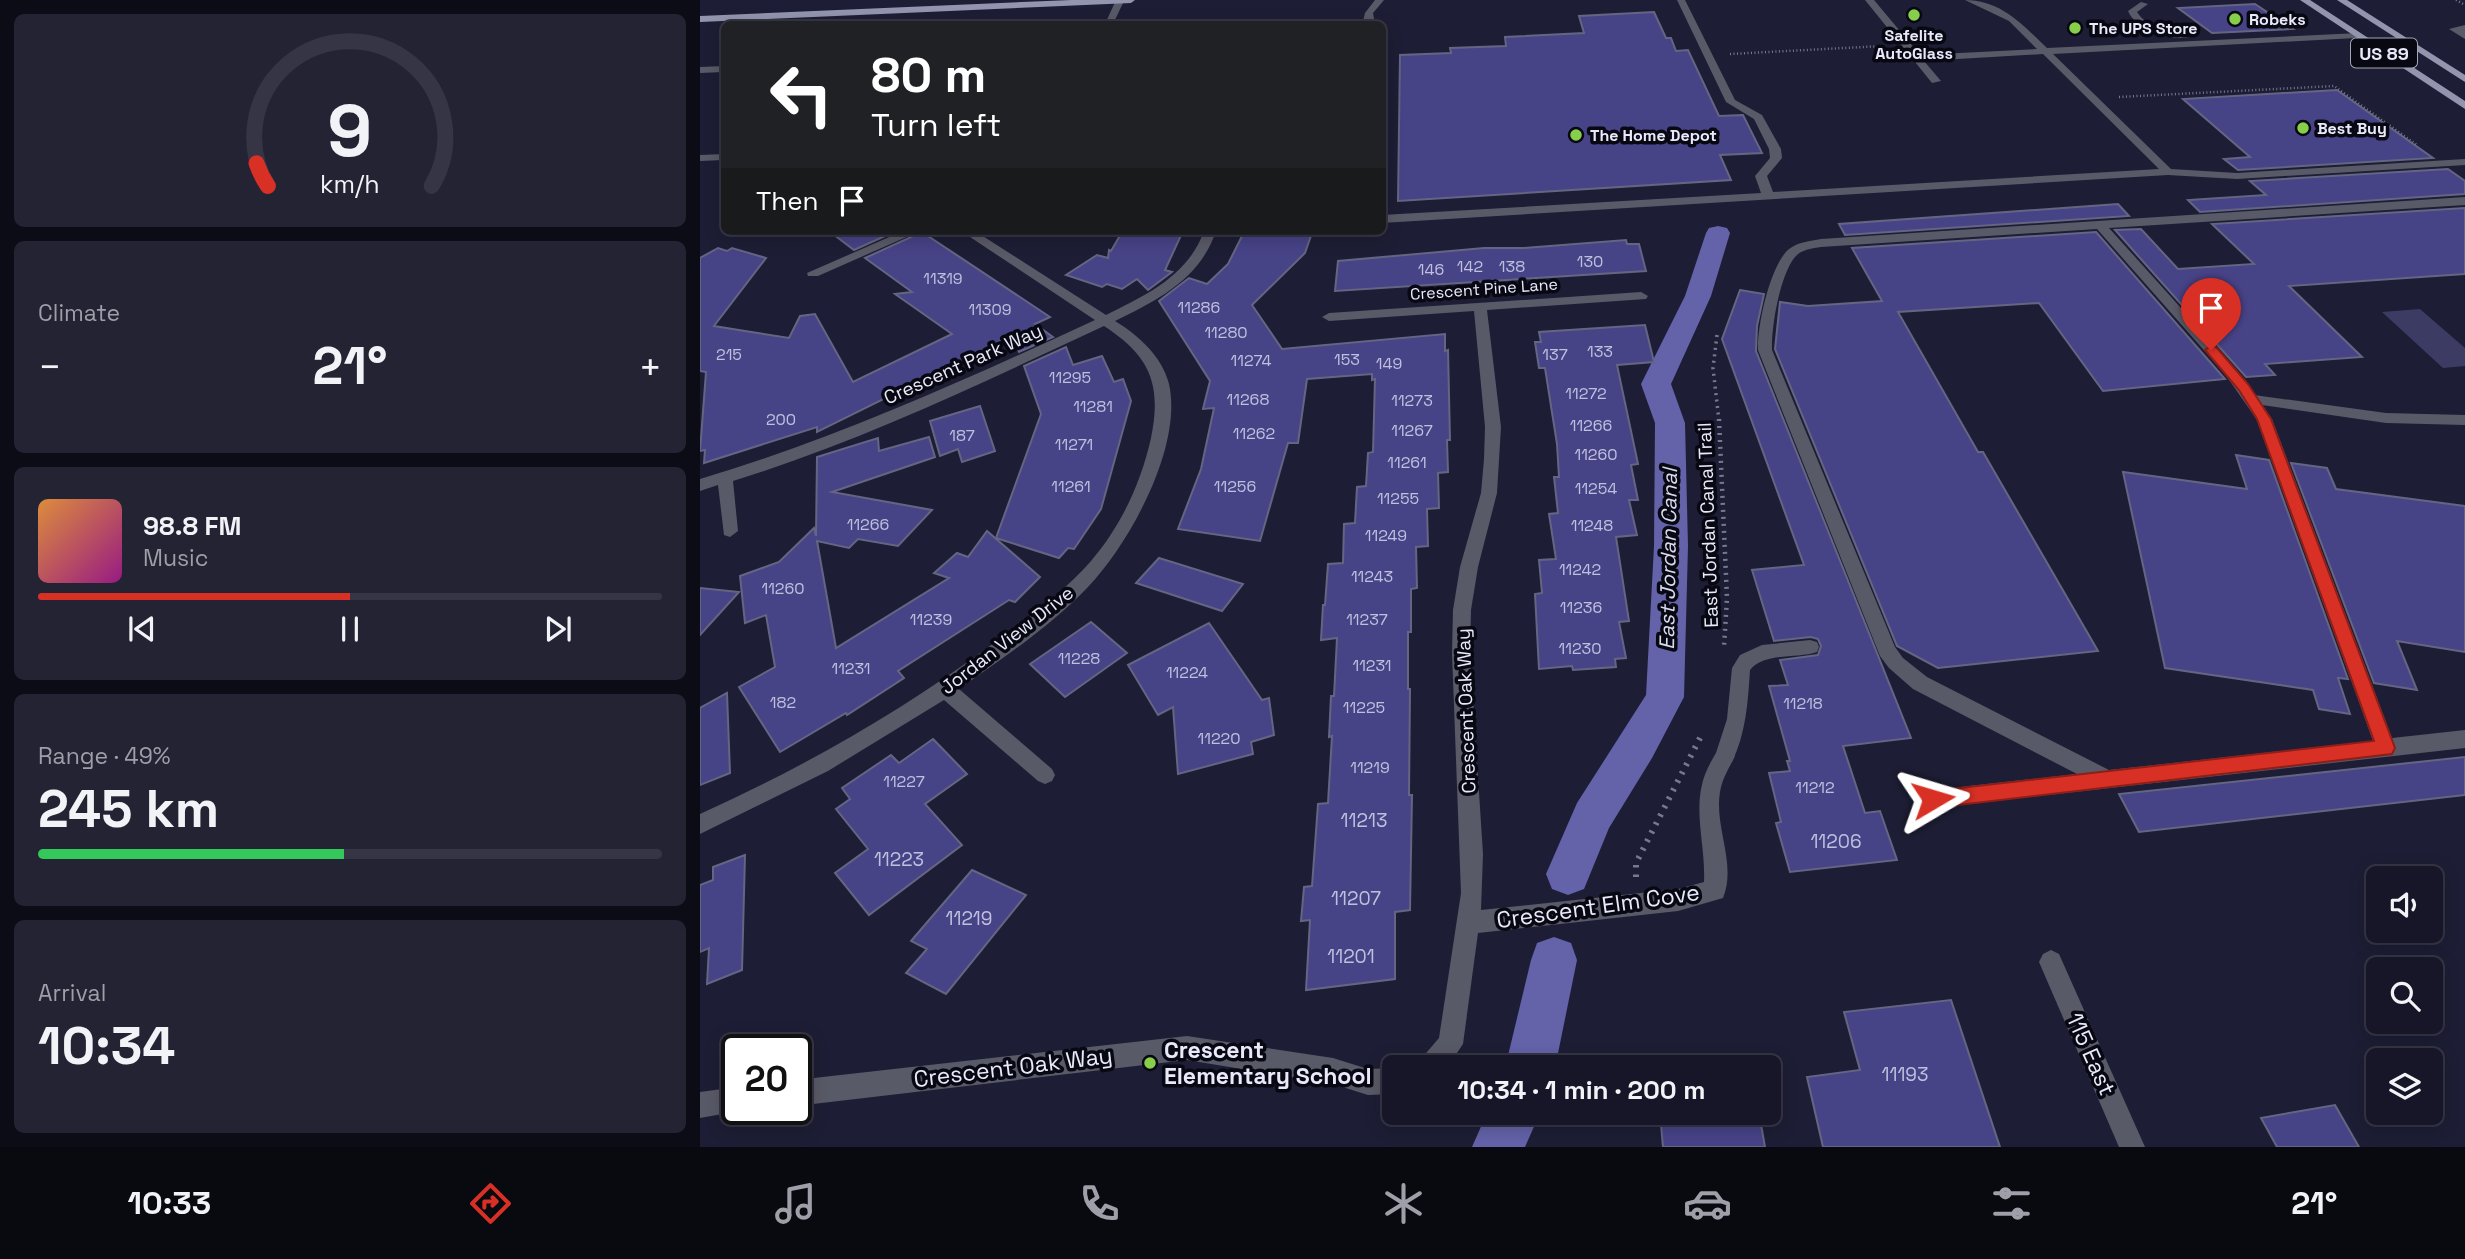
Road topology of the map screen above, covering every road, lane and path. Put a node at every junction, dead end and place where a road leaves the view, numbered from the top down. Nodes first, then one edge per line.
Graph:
1 (1131, 0) edge
2 (1380, 0) edge
3 (1681, 0) edge
4 (1869, 0) edge
5 (1969, 0) edge
6 (2304, 0) edge
7 (2341, 0) edge
8 (2456, 0) edge
9 (1120, 1) edge
10 (2144, 4) dead end
11 (2465, 5) edge
12 (700, 19) edge
13 (1110, 21) edge
14 (1370, 21) edge
15 (2465, 29) edge
16 (2356, 35) junction
17 (2185, 36) dead end
18 (2465, 36) edge
19 (2045, 51) junction
20 (1917, 58) junction
21 (721, 69) edge
22 (700, 70) edge
23 (2417, 74) junction
24 (2465, 79) edge
25 (1936, 81) dead end
26 (2109, 98) dead end
27 (2465, 98) edge
28 (2465, 106) edge
29 (721, 156) edge
30 (700, 158) edge
31 (2465, 162) edge
32 (2442, 163) junction
33 (2168, 172) junction
34 (1768, 195) junction
35 (2465, 201) edge
36 (1386, 219) edge
37 (2101, 225) junction
38 (904, 235) edge
39 (973, 235) edge
40 (1208, 235) edge
41 (813, 273) dead end
42 (1641, 296) dead end
43 (1480, 307) junction
44 (1329, 317) dead end
45 (1104, 320) junction
46 (1717, 335) dead end
47 (2252, 399) junction
48 (2465, 421) edge
49 (725, 477) junction
50 (700, 485) edge
51 (730, 531) dead end
52 (1810, 648) dead end
53 (1724, 651) dead end
54 (945, 689) junction
55 (1703, 731) dead end
56 (2465, 740) edge
57 (2386, 748) junction
58 (1045, 775) dead end
59 (2107, 779) junction
60 (1933, 799) dead end
61 (700, 824) edge
62 (1635, 905) junction
63 (1469, 923) junction
64 (2051, 962) dead end
65 (1441, 1055) edge
66 (1382, 1081) edge
67 (812, 1091) edge
68 (721, 1102) edge
69 (700, 1105) edge
70 (2132, 1147) edge

1 - 9 main road
2 - 14 street
3 - 34 street
4 - 20 street
5 - 19 street
6 - 16 main road, US 89
7 - 24 main road, US 89
8 - 11 path
9 - 12 main road
9 - 13 street
10 - 17 street
15 - 18 street
16 - 19 street
16 - 23 main road, US 89
19 - 20 street
19 - 33 street
20 - 25 street
21 - 22 street
23 - 27 main road
23 - 28 main road, US 89
26 - 32 path
29 - 30 street
31 - 32 street
32 - 33 street
33 - 34 street
34 - 36 street
35 - 37 street
37 - 47 street
37 - 59 street
38 - 41 street
39 - 45 street, Jordan View Drive
40 - 45 street, Crescent Park Way
42 - 43 street, Crescent Pine Lane
43 - 44 street, Crescent Pine Lane
43 - 63 street, Crescent Oak Way
45 - 49 street, Crescent Park Way
45 - 54 street, Jordan View Drive
46 - 53 path, East Jordan Canal Trail
47 - 48 street
47 - 57 street
49 - 50 street, Crescent Park Way
49 - 51 street
52 - 62 street, Crescent Elm Cove
54 - 58 street
54 - 61 street, Jordan View Drive
55 - 62 path
56 - 57 street
57 - 59 street
59 - 60 street
62 - 63 street, Crescent Elm Cove
63 - 65 street, Crescent Oak Way
64 - 70 street, 115 East
66 - 67 street, Crescent Oak Way
68 - 69 street

